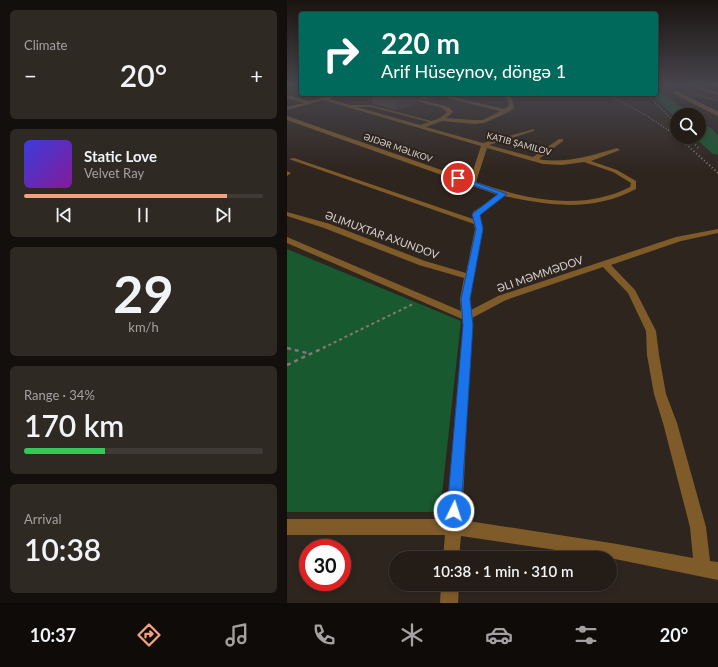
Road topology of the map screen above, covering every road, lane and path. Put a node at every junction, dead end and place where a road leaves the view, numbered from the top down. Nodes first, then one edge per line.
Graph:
1 (380, 114) edge
2 (403, 114) edge
3 (448, 114) edge
4 (500, 114) edge
5 (287, 118) edge
6 (442, 119) junction
7 (433, 122) junction
8 (422, 126) junction
9 (532, 130) dead end
10 (561, 140) dead end
11 (485, 144) junction
12 (617, 150) dead end
13 (292, 159) dead end
14 (535, 159) junction
15 (586, 161) junction
16 (472, 183) junction
17 (503, 194) junction
18 (287, 214) edge
19 (478, 222) junction
20 (718, 231) edge
21 (287, 240) edge
22 (605, 264) junction
23 (470, 277) junction
24 (425, 299) junction
25 (467, 317) junction
26 (287, 348) edge
27 (311, 354) junction
28 (287, 365) edge
29 (453, 527) junction
30 (287, 528) edge
31 (451, 551) edge
32 (710, 570) edge
33 (450, 591) edge
34 (449, 603) edge

1 - 8 street, KATIB ŞAMILOV
2 - 7 lane
3 - 6 street
4 - 6 street
5 - 16 street, ƏJDƏR MƏLIKOV
6 - 7 street
7 - 8 street
8 - 11 street, KATIB ŞAMILOV
9 - 11 street
10 - 14 street
11 - 14 street, KATIB ŞAMILOV
11 - 16 street
12 - 15 street, KATIB ŞAMILOV
13 - 19 street
14 - 15 street, KATIB ŞAMILOV
15 - 17 street, ƏJDƏR MƏLIKOV
16 - 17 street, ƏJDƏR MƏLIKOV
17 - 19 street
18 - 23 street, ƏLIMUXTAR AXUNDOV
19 - 23 street
20 - 22 street, ƏLI MƏMMƏDOV
21 - 24 street
22 - 25 street, ƏLI MƏMMƏDOV
22 - 32 street
23 - 25 street
24 - 25 street
24 - 27 path
25 - 29 street
26 - 27 path
27 - 28 path
29 - 30 street
29 - 31 street
29 - 32 street
33 - 34 street

